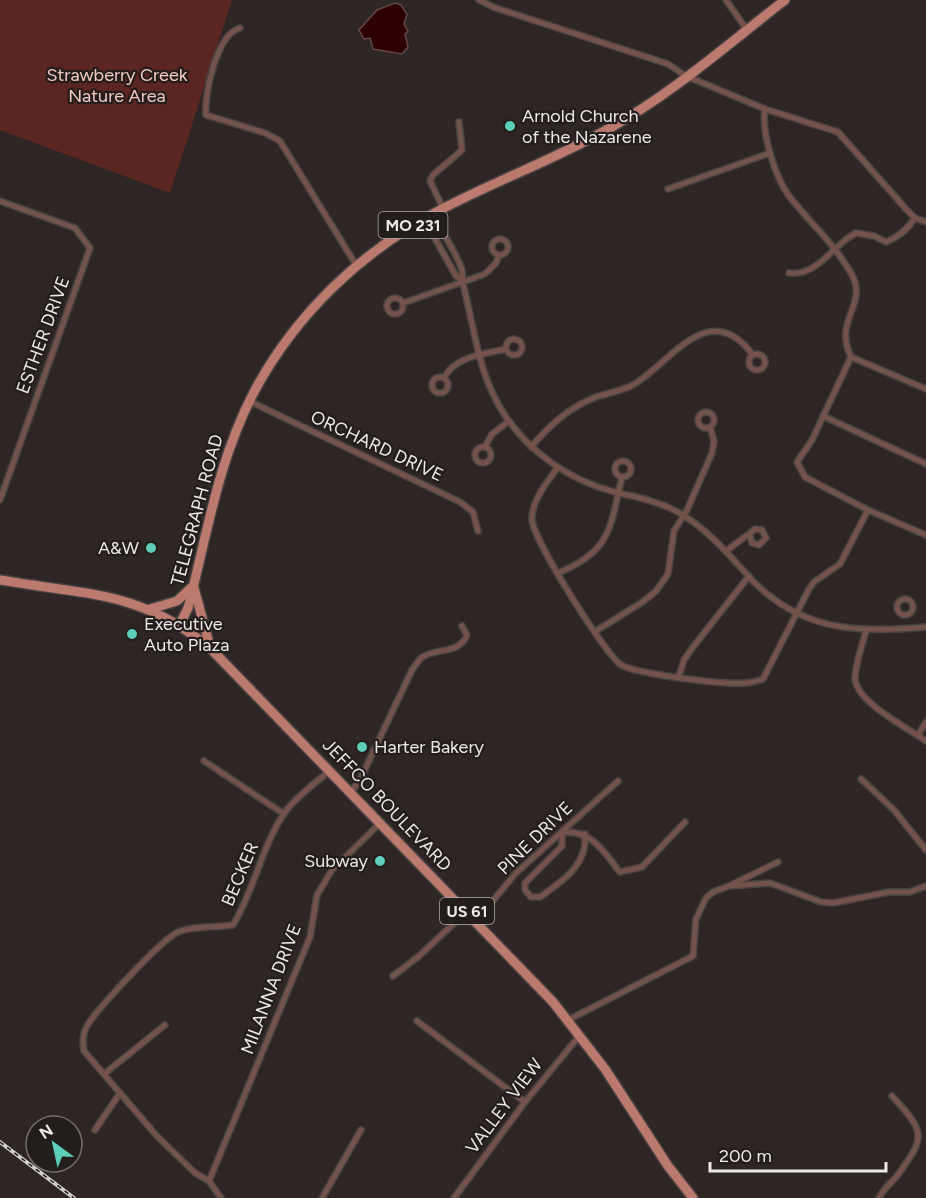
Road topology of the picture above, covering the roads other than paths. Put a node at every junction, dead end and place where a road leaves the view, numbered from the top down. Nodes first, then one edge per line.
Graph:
1 (479, 0) edge
2 (726, 0) edge
3 (785, 0) edge
4 (240, 28) dead end
5 (747, 30) junction
6 (686, 76) junction
7 (765, 109) junction
8 (459, 122) dead end
9 (770, 153) junction
10 (668, 189) dead end
11 (0, 203) edge
12 (443, 208) junction
13 (428, 217) junction
14 (915, 218) junction
15 (926, 222) edge
16 (837, 249) junction
17 (499, 255) dead end
18 (356, 266) junction
19 (789, 273) dead end
20 (462, 281) junction
21 (403, 303) dead end
22 (506, 348) dead end
23 (753, 355) dead end
24 (478, 356) junction
25 (851, 357) junction
26 (444, 378) dead end
27 (926, 389) edge
28 (249, 401) junction
29 (823, 416) junction
30 (509, 421) junction
31 (710, 427) dead end
32 (484, 447) dead end
33 (531, 447) junction
34 (926, 464) edge
35 (558, 467) junction
36 (622, 477) dead end
37 (618, 493) junction
38 (0, 500) edge
39 (868, 510) junction
40 (684, 516) junction
41 (478, 531) dead end
42 (926, 535) edge
43 (750, 536) dead end
44 (726, 551) junction
45 (558, 573) junction
46 (749, 576) junction
47 (0, 580) edge
48 (194, 585) junction
49 (149, 609) junction
50 (798, 613) junction
51 (905, 616) dead end
52 (180, 624) junction
53 (462, 626) dead end
54 (926, 627) edge
55 (907, 629) junction
56 (596, 631) junction
57 (866, 631) junction
58 (211, 649) junction
59 (679, 676) junction
60 (926, 722) edge
61 (918, 735) junction
62 (926, 741) edge
63 (204, 761) dead end
64 (330, 770) junction
65 (861, 779) dead end
66 (618, 781) dead end
67 (351, 791) junction
68 (284, 814) junction
69 (381, 822) junction
70 (685, 822) dead end
71 (562, 832) junction
72 (585, 834) junction
73 (926, 850) edge
74 (778, 862) dead end
75 (729, 886) junction
76 (926, 886) edge
77 (467, 911) junction
78 (476, 921) junction
79 (393, 976) dead end
80 (568, 1020) junction
81 (417, 1021) dead end
82 (165, 1025) dead end
83 (580, 1035) junction
84 (104, 1074) junction
85 (120, 1093) junction
86 (892, 1096) dead end
87 (525, 1101) junction
88 (95, 1130) dead end
89 (361, 1130) dead end
90 (209, 1181) junction
91 (221, 1198) edge
92 (322, 1198) edge
93 (454, 1198) edge
94 (693, 1198) edge
95 (879, 1198) edge

1 - 6 street
2 - 5 street
3 - 5 main road, TELEGRAPH ROAD / MO 231
4 - 18 street
5 - 6 main road, TELEGRAPH ROAD / MO 231
6 - 7 street
6 - 12 main road, TELEGRAPH ROAD / MO 231
7 - 9 street
7 - 14 street
8 - 12 street
9 - 10 street
9 - 16 street
11 - 38 street, ESTHER DRIVE
12 - 13 main road, TELEGRAPH ROAD / MO 231
13 - 18 main road, TELEGRAPH ROAD / MO 231
13 - 20 street
14 - 15 street
14 - 16 street
16 - 19 street
16 - 25 street
17 - 20 street
18 - 28 main road, TELEGRAPH ROAD / MO 231
20 - 21 street
20 - 24 street
22 - 24 street
23 - 33 street
24 - 26 street
24 - 30 street
25 - 27 street
25 - 29 street
28 - 41 street, ORCHARD DRIVE
28 - 48 main road, TELEGRAPH ROAD / MO 231
29 - 34 street
29 - 39 street
30 - 32 street
30 - 33 street
31 - 40 street
33 - 35 street
35 - 37 street
35 - 45 street
36 - 37 street
37 - 40 street
37 - 45 street
39 - 42 street
39 - 50 street
40 - 44 street
40 - 56 street
43 - 44 street
44 - 46 street
45 - 56 street
46 - 50 street
46 - 59 street
47 - 49 main road, JEFFCO BOULEVARD / US 61
48 - 49 main road
48 - 52 main road, TELEGRAPH ROAD / MO 231
48 - 58 main road
49 - 52 main road, JEFFCO BOULEVARD / US 61
50 - 57 street
50 - 59 street
51 - 55 street
52 - 58 main road, JEFFCO BOULEVARD / US 61
53 - 67 street
54 - 55 street
55 - 57 street
56 - 59 street
57 - 61 street
58 - 64 main road, JEFFCO BOULEVARD / US 61
60 - 61 street
61 - 62 street
63 - 68 street
64 - 67 main road, JEFFCO BOULEVARD / US 61
64 - 68 street, BECKER
65 - 73 street
66 - 71 street, PINE DRIVE
67 - 69 main road, JEFFCO BOULEVARD / US 61
68 - 84 street, BECKER
69 - 77 main road, JEFFCO BOULEVARD / US 61
69 - 90 street, MILANNA DRIVE
70 - 72 street
71 - 72 street
71 - 72 street
71 - 78 street, PINE DRIVE
74 - 75 street
75 - 76 street
75 - 80 street
77 - 78 main road, JEFFCO BOULEVARD / US 61
77 - 79 street
78 - 80 main road, JEFFCO BOULEVARD / US 61
80 - 83 main road, JEFFCO BOULEVARD / US 61
81 - 87 street
82 - 84 street
83 - 87 street, VALLEY VIEW
83 - 94 main road, JEFFCO BOULEVARD / US 61
84 - 85 street
85 - 88 street
85 - 90 street
86 - 95 street
87 - 93 street, VALLEY VIEW
89 - 92 street
90 - 91 street

